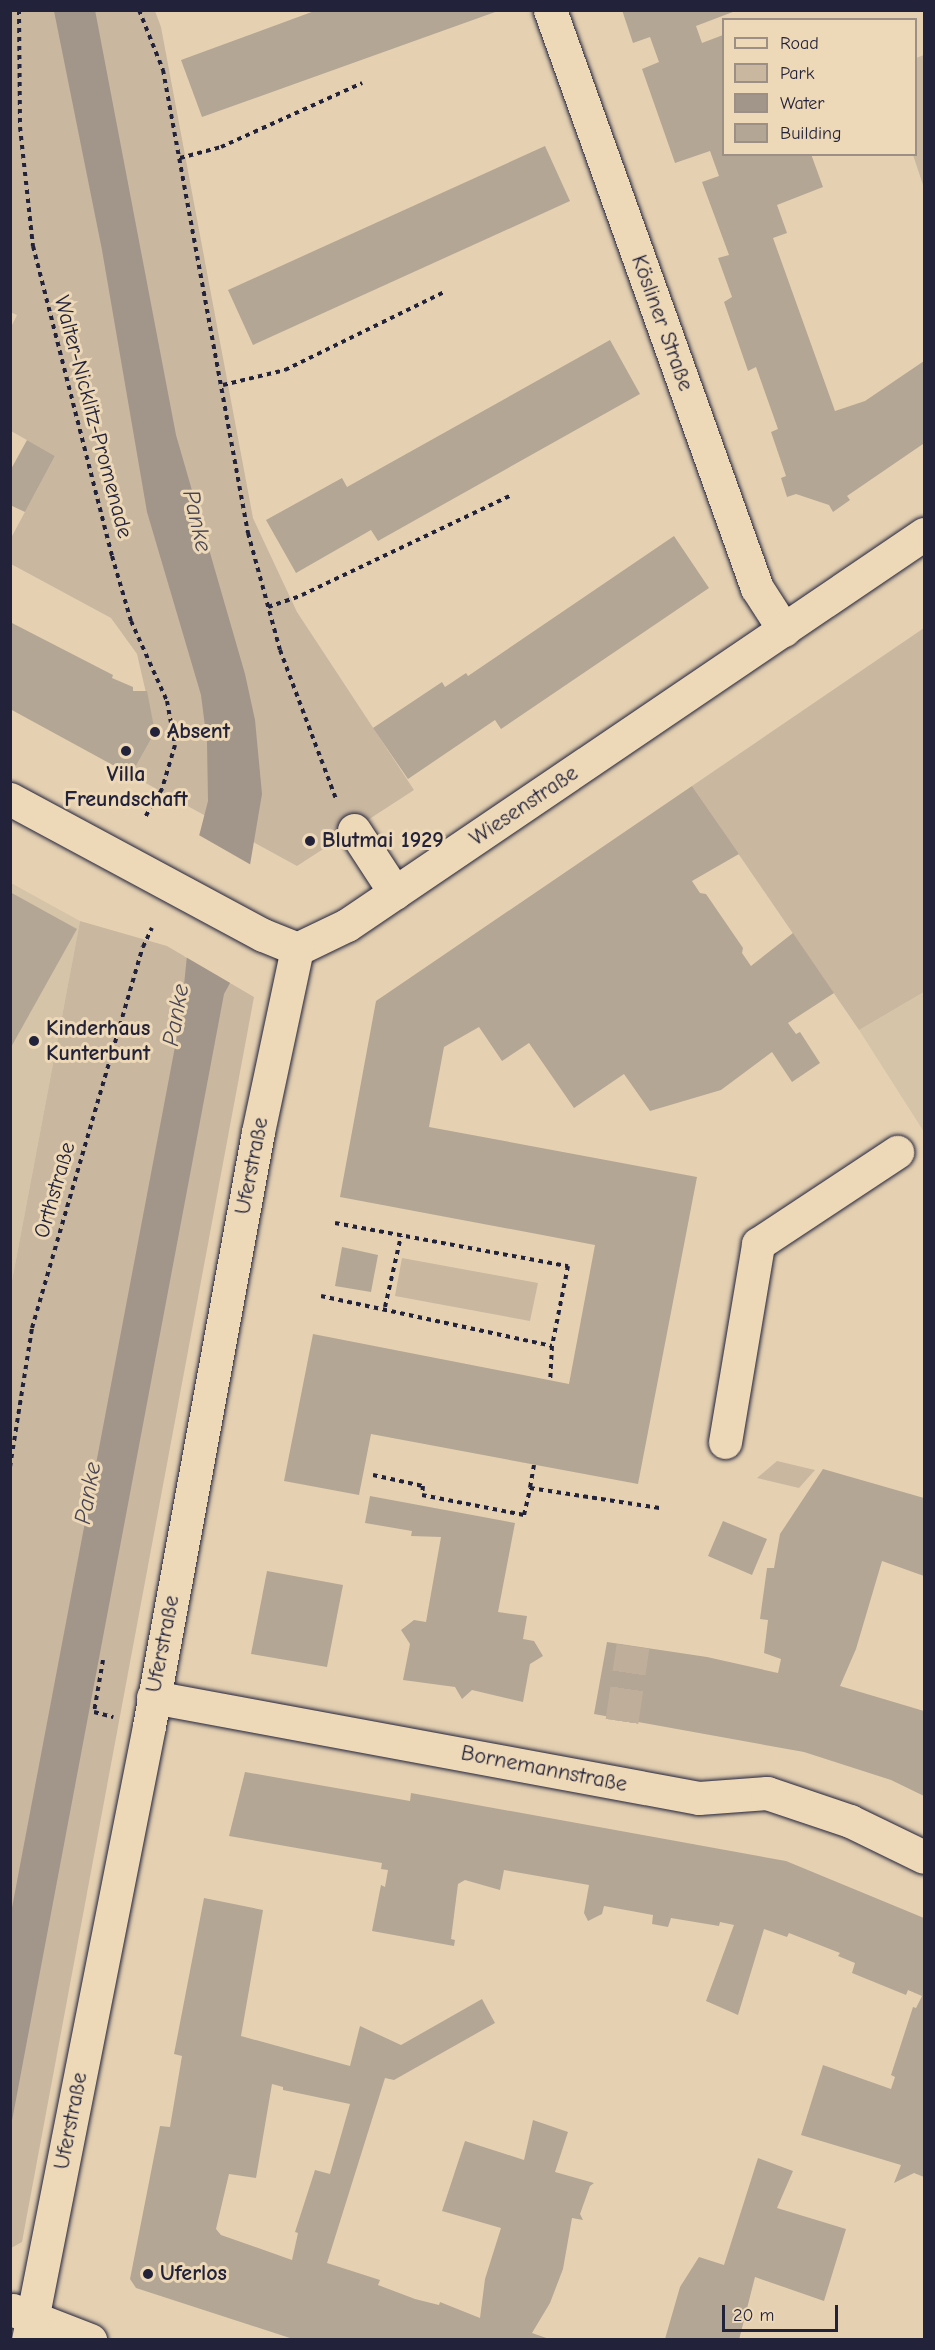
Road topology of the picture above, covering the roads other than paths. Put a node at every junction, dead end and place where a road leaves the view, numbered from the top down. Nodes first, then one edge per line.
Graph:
1 (550, 10) edge
2 (924, 534) edge
3 (784, 630) junction
4 (10, 799) edge
5 (354, 830) road end
6 (395, 893) junction
7 (297, 949) junction
8 (897, 1152) dead end
9 (725, 1442) dead end
10 (151, 1711) junction
11 (924, 1857) edge
12 (24, 2322) edge
13 (90, 2340) edge

1 - 3 street, Kösliner Straße
2 - 3 street, Wiesenstraße
3 - 6 street, Wiesenstraße
4 - 7 street
5 - 6 street
6 - 7 street, Wiesenstraße
7 - 10 street, Uferstraße
8 - 9 street
10 - 11 street, Bornemannstraße
10 - 12 street, Uferstraße
12 - 13 street

